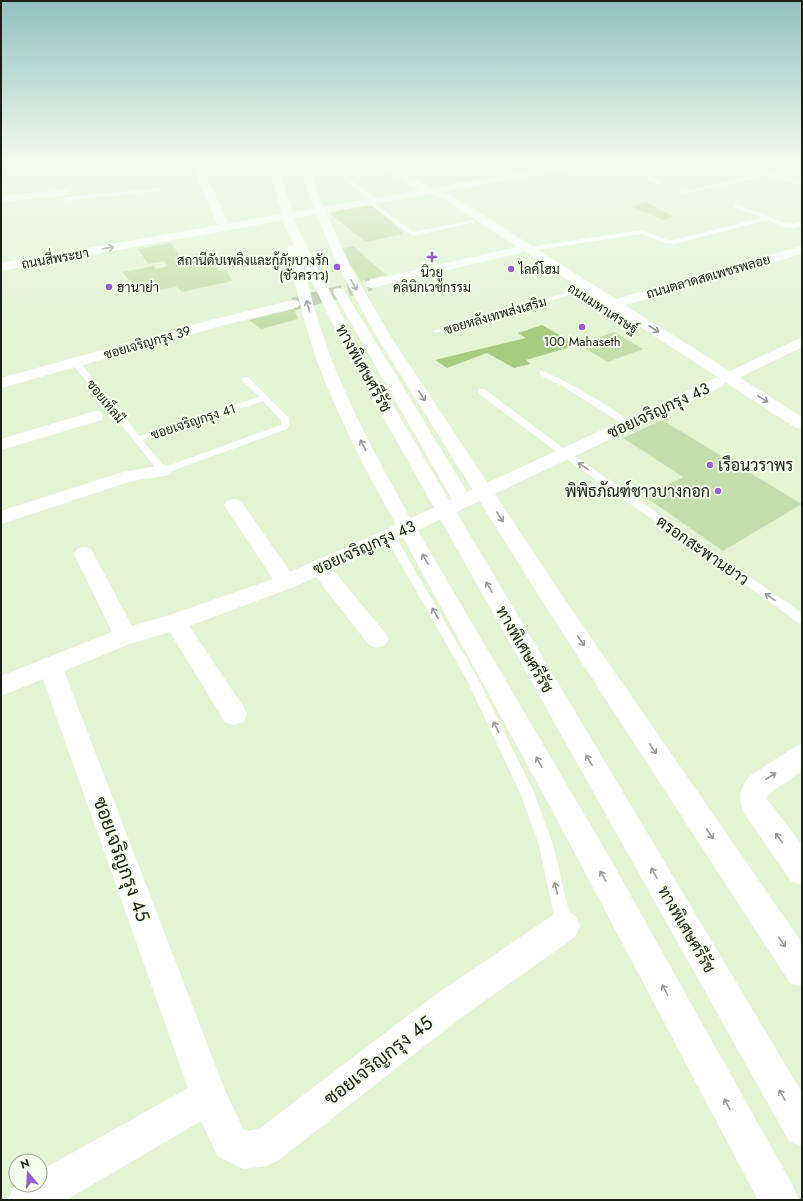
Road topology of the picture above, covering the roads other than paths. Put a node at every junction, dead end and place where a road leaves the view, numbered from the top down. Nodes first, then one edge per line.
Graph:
1 (218, 215) edge
2 (288, 215) edge
3 (299, 215) edge
4 (322, 215) edge
5 (389, 215) edge
6 (463, 215) edge
7 (473, 215) edge
8 (760, 215) edge
9 (768, 218) junction
10 (473, 222) junction
11 (802, 224) edge
12 (291, 227) junction
13 (224, 228) junction
14 (523, 250) junction
15 (802, 250) edge
16 (1, 267) edge
17 (371, 284) tunnel mouth
18 (576, 290) junction
19 (339, 292) dead end
20 (293, 304) tunnel mouth
21 (608, 305) junction
22 (437, 331) dead end
23 (802, 341) edge
24 (76, 363) junction
25 (544, 373) dead end
26 (245, 379) dead end
27 (723, 380) junction
28 (1, 383) edge
29 (481, 391) dead end
30 (264, 398) junction
31 (94, 416) dead end
32 (629, 424) junction
33 (799, 430) edge
34 (137, 439) junction
35 (1, 446) edge
36 (564, 453) junction
37 (163, 471) junction
38 (463, 501) junction
39 (234, 505) dead end
40 (1, 518) edge
41 (390, 536) junction
42 (84, 554) dead end
43 (319, 567) junction
44 (286, 582) junction
45 (802, 619) edge
46 (175, 622) junction
47 (126, 636) junction
48 (377, 639) dead end
49 (50, 667) junction
50 (1, 686) edge
51 (234, 714) dead end
52 (802, 756) edge
53 (802, 870) edge
54 (564, 926) joint
55 (802, 971) edge
56 (209, 1096) junction
57 (802, 1128) edge
58 (745, 1137) junction
59 (28, 1200) edge
60 (779, 1200) edge
61 (792, 1200) edge

1 - 13 main road
2 - 12 main road, ทางพิเศษศรีรัช
3 - 13 main road, ถนนสี่พระยา
4 -> 55 main road, ทางพิเศษศรีรัช
5 - 10 lane
6 - 10 main road, ถนนมหาเศรษฐ์
7 - 14 main road, ถนนมหาเศรษฐ์
8 - 9 lane
9 - 11 lane
9 - 14 lane
10 - 14 main road, ถนนมหาเศรษฐ์
57 -> 12 main road, ทางพิเศษศรีรัช
58 -> 12 main road
16 -> 13 main road, ถนนสี่พระยา
14 - 17 main road
14 - 18 main road, ถนนมหาเศรษฐ์
14 - 21 main road, ถนนมหาเศรษฐ์
15 - 21 main road, ถนนตลาดสดเพชรพลอย
18 - 21 main road, ถนนมหาเศรษฐ์
18 - 22 lane, ซอยหลังเทพส่งเสริม
19 - 38 main road
20 - 24 main road, ซอยเจริญกรุง 39
21 - 27 main road, ถนนมหาเศรษฐ์
23 - 27 main road, ซอยเจริญกรุง 43
24 - 28 main road, ซอยเจริญกรุง 39
24 - 34 lane, ซอยเท็ลมี
25 - 32 lane
26 - 30 lane, ซอยเจริญกรุง 41
27 - 32 main road, ซอยเจริญกรุง 43
27 - 33 main road, ถนนมหาเศรษฐ์
29 - 36 lane, ตรอกสะพานยาว
30 - 34 lane, ซอยเจริญกรุง 41
30 - 37 lane, ซอยเจริญกรุง 41
31 - 35 main road
32 - 36 main road, ซอยเจริญกรุง 43
34 - 37 lane, ซอยเจริญกรุง 41
36 - 38 main road, ซอยเจริญกรุง 43
45 -> 36 lane, ตรอกสะพานยาว
37 - 40 main road, ซอยเจริญกรุง 41
38 - 41 main road, ซอยเจริญกรุง 43
39 - 44 main road
41 - 43 main road, ซอยเจริญกรุง 43
54 -> 41 lane
42 - 47 main road
43 - 44 main road, ซอยเจริญกรุง 43
43 - 48 main road
44 - 46 main road, ซอยเจริญกรุง 43
46 - 47 main road, ซอยเจริญกรุง 43
46 - 51 main road
47 - 49 main road, ซอยเจริญกรุง 43
49 - 50 main road, ซอยเจริญกรุง 43
49 - 56 main road, ซอยเจริญกรุง 45
53 -> 52 main road
54 - 56 main road, ซอยเจริญกรุง 45
56 - 59 main road
58 - 60 main road
58 - 61 main road

